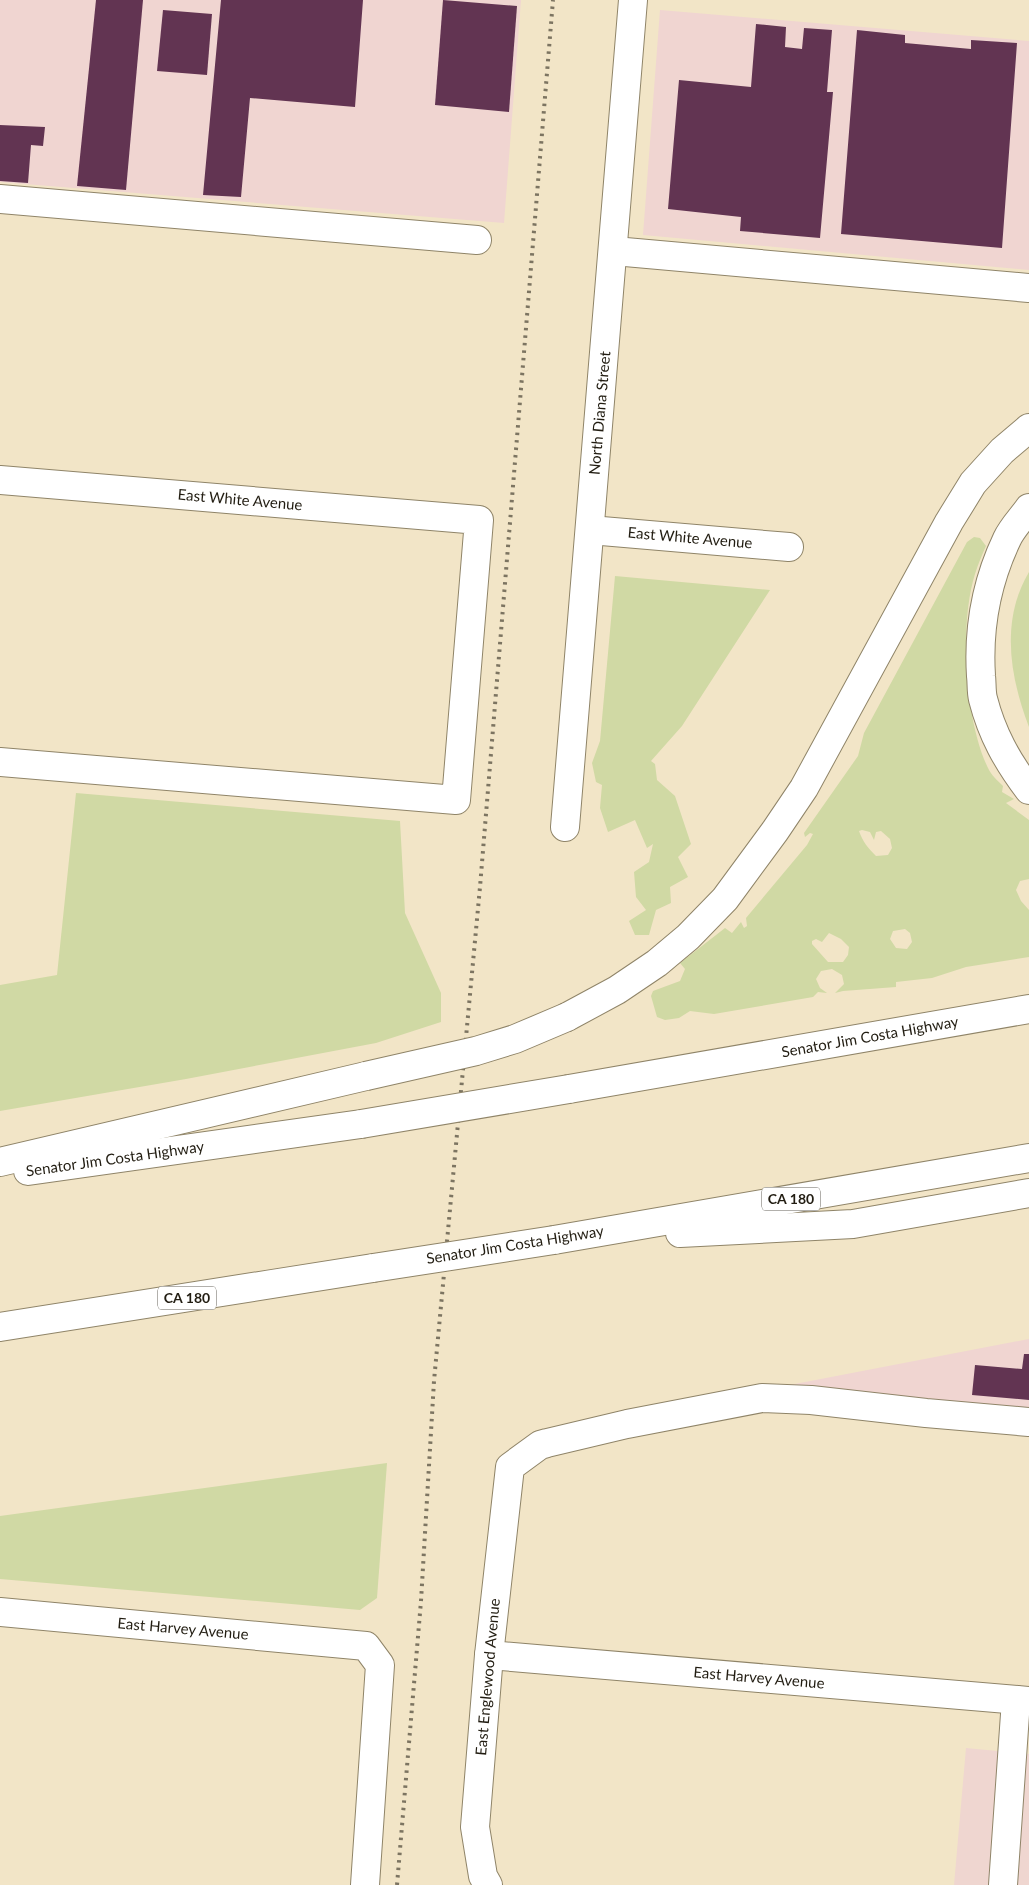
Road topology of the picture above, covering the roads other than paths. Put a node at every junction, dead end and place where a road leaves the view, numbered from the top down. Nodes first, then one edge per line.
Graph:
1 (633, 0) edge
2 (0, 199) edge
3 (477, 240) dead end
4 (614, 252) junction
5 (1029, 288) edge
6 (1029, 428) edge
7 (0, 480) edge
8 (1029, 508) edge
9 (590, 530) junction
10 (789, 547) dead end
11 (0, 762) edge
12 (1029, 790) edge
13 (565, 827) dead end
14 (1029, 1010) edge
15 (1029, 1158) edge
16 (0, 1162) edge
17 (0, 1175) edge
18 (1029, 1193) edge
19 (554, 1240) junction
20 (0, 1327) edge
21 (1029, 1422) edge
22 (0, 1612) edge
23 (489, 1655) junction
24 (1023, 1700) edge
25 (481, 1882) edge
26 (366, 1885) edge
27 (1003, 1885) edge

1 - 4 main road, North Diana Street
2 - 3 main road
4 - 5 main road
4 - 9 main road, North Diana Street
6 - 16 main road, bridge
7 - 11 main road, East White Avenue
8 - 12 main road
9 - 10 main road, East White Avenue
9 - 13 main road, North Diana Street
14 - 17 main road, Senator Jim Costa Highway, bridge
15 - 19 main road, Senator Jim Costa Highway / CA 180
18 - 19 main road
19 - 20 main road, Senator Jim Costa Highway / CA 180, bridge
21 - 23 main road, East Englewood Avenue
22 - 26 main road, East Harvey Avenue
23 - 24 main road, East Harvey Avenue
23 - 25 main road, East Englewood Avenue
24 - 27 main road

